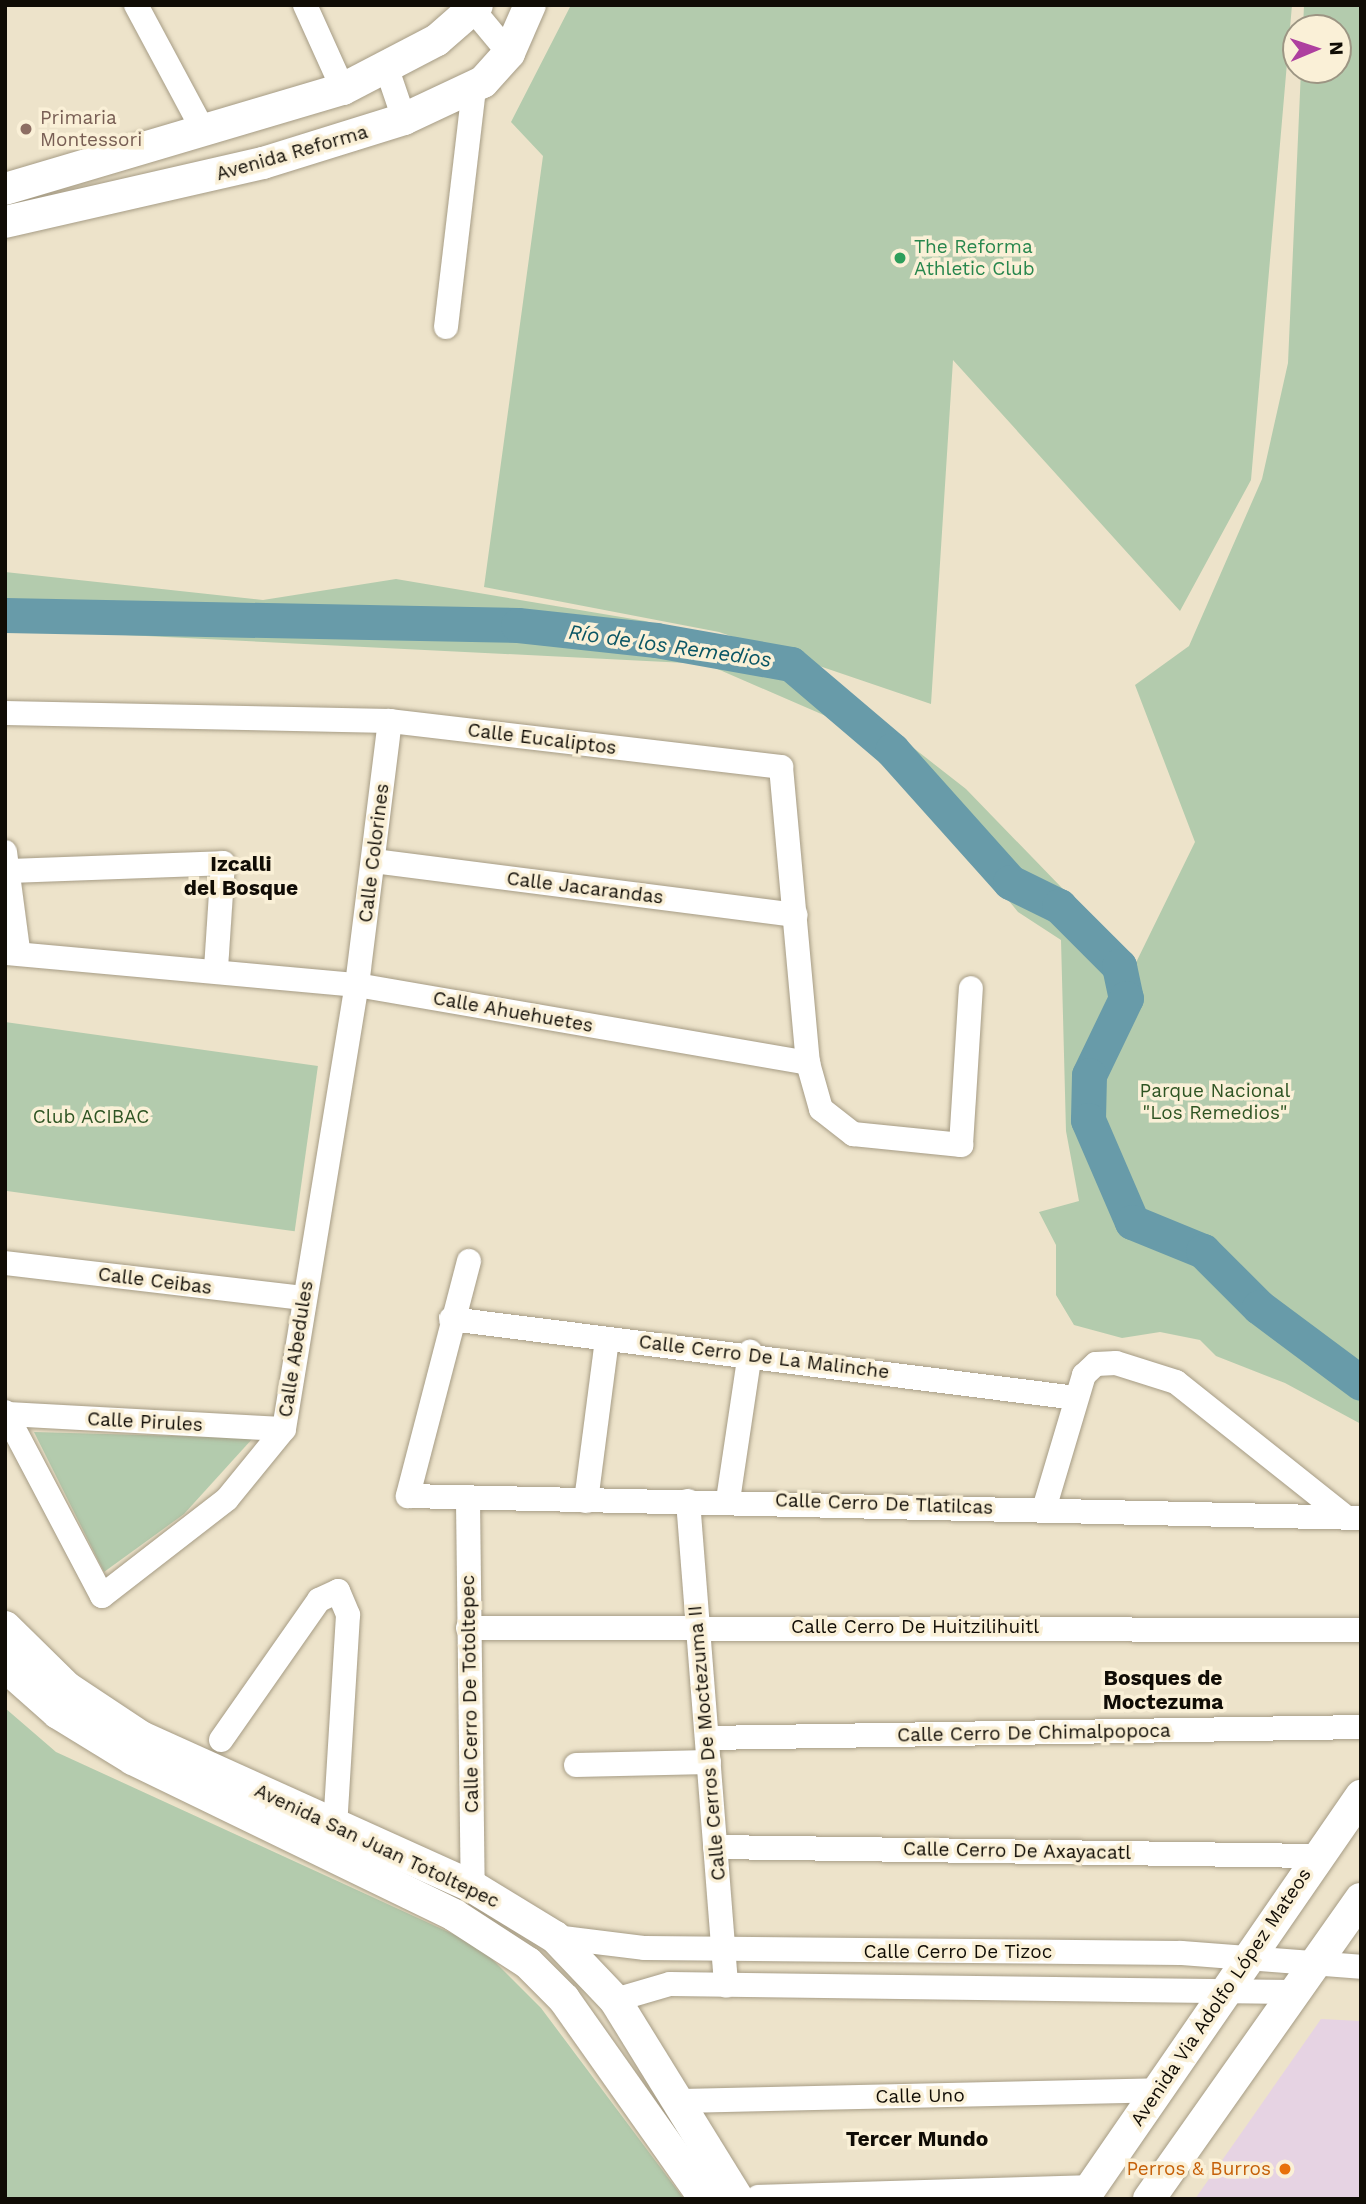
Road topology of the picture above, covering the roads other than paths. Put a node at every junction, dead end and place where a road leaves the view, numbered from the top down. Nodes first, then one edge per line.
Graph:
1 (136, 5) edge
2 (305, 5) edge
3 (530, 5) edge
4 (473, 7) edge
5 (509, 53) junction
6 (387, 69) junction
7 (474, 87) junction
8 (343, 89) junction
9 (404, 118) junction
10 (203, 130) junction
11 (5, 189) edge
12 (5, 222) edge
13 (446, 327) dead end
14 (5, 713) edge
15 (390, 721) junction
16 (7, 861) edge
17 (374, 861) junction
18 (796, 915) junction
19 (12, 952) edge
20 (216, 968) junction
21 (357, 985) junction
22 (971, 989) dead end
23 (808, 1063) junction
24 (469, 1261) dead end
25 (5, 1263) edge
26 (304, 1298) junction
27 (451, 1319) junction
28 (607, 1339) junction
29 (750, 1352) junction
30 (1076, 1398) junction
31 (6, 1413) edge
32 (284, 1429) junction
33 (728, 1500) junction
34 (468, 1501) junction
35 (586, 1501) junction
36 (688, 1501) junction
37 (1044, 1509) junction
38 (1353, 1518) edge
39 (696, 1626) junction
40 (5, 1627) edge
41 (468, 1628) junction
42 (1361, 1630) edge
43 (5, 1666) edge
44 (1361, 1727) edge
45 (221, 1740) dead end
46 (708, 1750) junction
47 (576, 1765) dead end
48 (1361, 1796) edge
49 (335, 1826) junction
50 (715, 1847) junction
51 (1318, 1856) junction
52 (473, 1887) junction
53 (1361, 1899) edge
54 (555, 1937) junction
55 (725, 1951) junction
56 (1249, 1958) junction
57 (1316, 1962) junction
58 (1361, 1967) edge
59 (726, 1986) junction
60 (1228, 1990) junction
61 (1293, 1992) junction
62 (615, 2000) junction
63 (1158, 2090) junction
64 (682, 2101) junction
65 (1087, 2193) edge
66 (703, 2197) edge
67 (751, 2198) edge
68 (1149, 2199) edge

1 - 10 street
2 - 8 street
3 - 5 main road, Avenida Reforma
4 - 5 street
4 - 6 main road
5 - 7 main road, Avenida Reforma
6 - 8 main road
6 - 9 street
7 - 9 main road, Avenida Reforma
7 - 13 street
8 - 10 main road
9 - 12 main road, Avenida Reforma
10 - 11 main road
14 - 15 street, Calle Eucaliptos
15 - 17 street, Calle Colorines
15 - 18 street, Calle Eucaliptos
16 - 19 street
16 - 20 street
17 - 18 street, Calle Jacarandas
17 - 21 street, Calle Colorines
18 - 23 street, Calle Eucaliptos
19 - 20 street, Calle Ahuehuetes
20 - 21 street, Calle Ahuehuetes
21 - 23 street, Calle Ahuehuetes
21 - 26 street, Calle Abedules
22 - 23 street, Calle Eucaliptos
24 - 27 street
25 - 26 street, Calle Ceibas
26 - 32 street, Calle Abedules
27 - 28 street, Calle Cerro De La Malinche
27 - 34 street, Calle Cerro De Tlatilcas
28 - 29 street, Calle Cerro De La Malinche
28 - 35 street
29 - 30 street, Calle Cerro De La Malinche
29 - 33 street
30 - 37 street
30 - 38 street
31 - 32 street, Calle Pirules
31 - 32 street, Calle Abedules
33 - 36 street, Calle Cerro De Tlatilcas
33 - 37 street, Calle Cerro De Tlatilcas
34 - 35 street, Calle Cerro De Tlatilcas
34 - 41 street, Calle Cerro De Totoltepec
35 - 36 street, Calle Cerro De Tlatilcas
36 - 39 street, Calle Cerros De Moctezuma II
37 - 38 street, Calle Cerro De Tlatilcas
39 - 41 street, Calle Cerro De Huitzilihuitl
39 - 42 street, Calle Cerro De Huitzilihuitl
39 - 46 street, Calle Cerros De Moctezuma II
40 - 49 main road, Avenida San Juan Totoltepec
41 - 52 street, Calle Cerro De Totoltepec
43 - 66 main road, Avenida San Juan Totoltepec
44 - 46 street, Calle Cerro De Chimalpopoca
45 - 49 street
46 - 47 street, Calle Cerro De Chimalpopoca
46 - 50 street, Calle Cerros De Moctezuma II
48 - 51 main road, Avenida Via Adolfo López Mateos
49 - 52 main road, Avenida San Juan Totoltepec
50 - 51 street, Calle Cerro De Axayacatl
50 - 55 street, Calle Cerros De Moctezuma II
51 - 56 main road, Avenida Via Adolfo López Mateos
52 - 54 main road, Avenida San Juan Totoltepec
53 - 57 main road
54 - 55 street, Calle Cerro De Tizoc
54 - 62 main road, Avenida San Juan Totoltepec
55 - 56 street, Calle Cerro De Tizoc
55 - 59 street, Calle Cerros De Moctezuma II
56 - 57 street, Calle Cerro De Tizoc
56 - 60 main road, Avenida Via Adolfo López Mateos
57 - 58 street, Calle Cerro De Tizoc
57 - 61 main road
59 - 60 street, Calle Cerro De Tizoc
59 - 62 street, Calle Cerro De Tizoc
60 - 61 street, Calle Cerro De Tizoc
60 - 63 main road, Avenida Via Adolfo López Mateos
61 - 68 main road
62 - 64 main road, Avenida San Juan Totoltepec
63 - 64 street, Calle Uno
63 - 65 main road, Avenida Via Adolfo López Mateos
64 - 67 main road, Avenida San Juan Totoltepec
65 - 67 street

